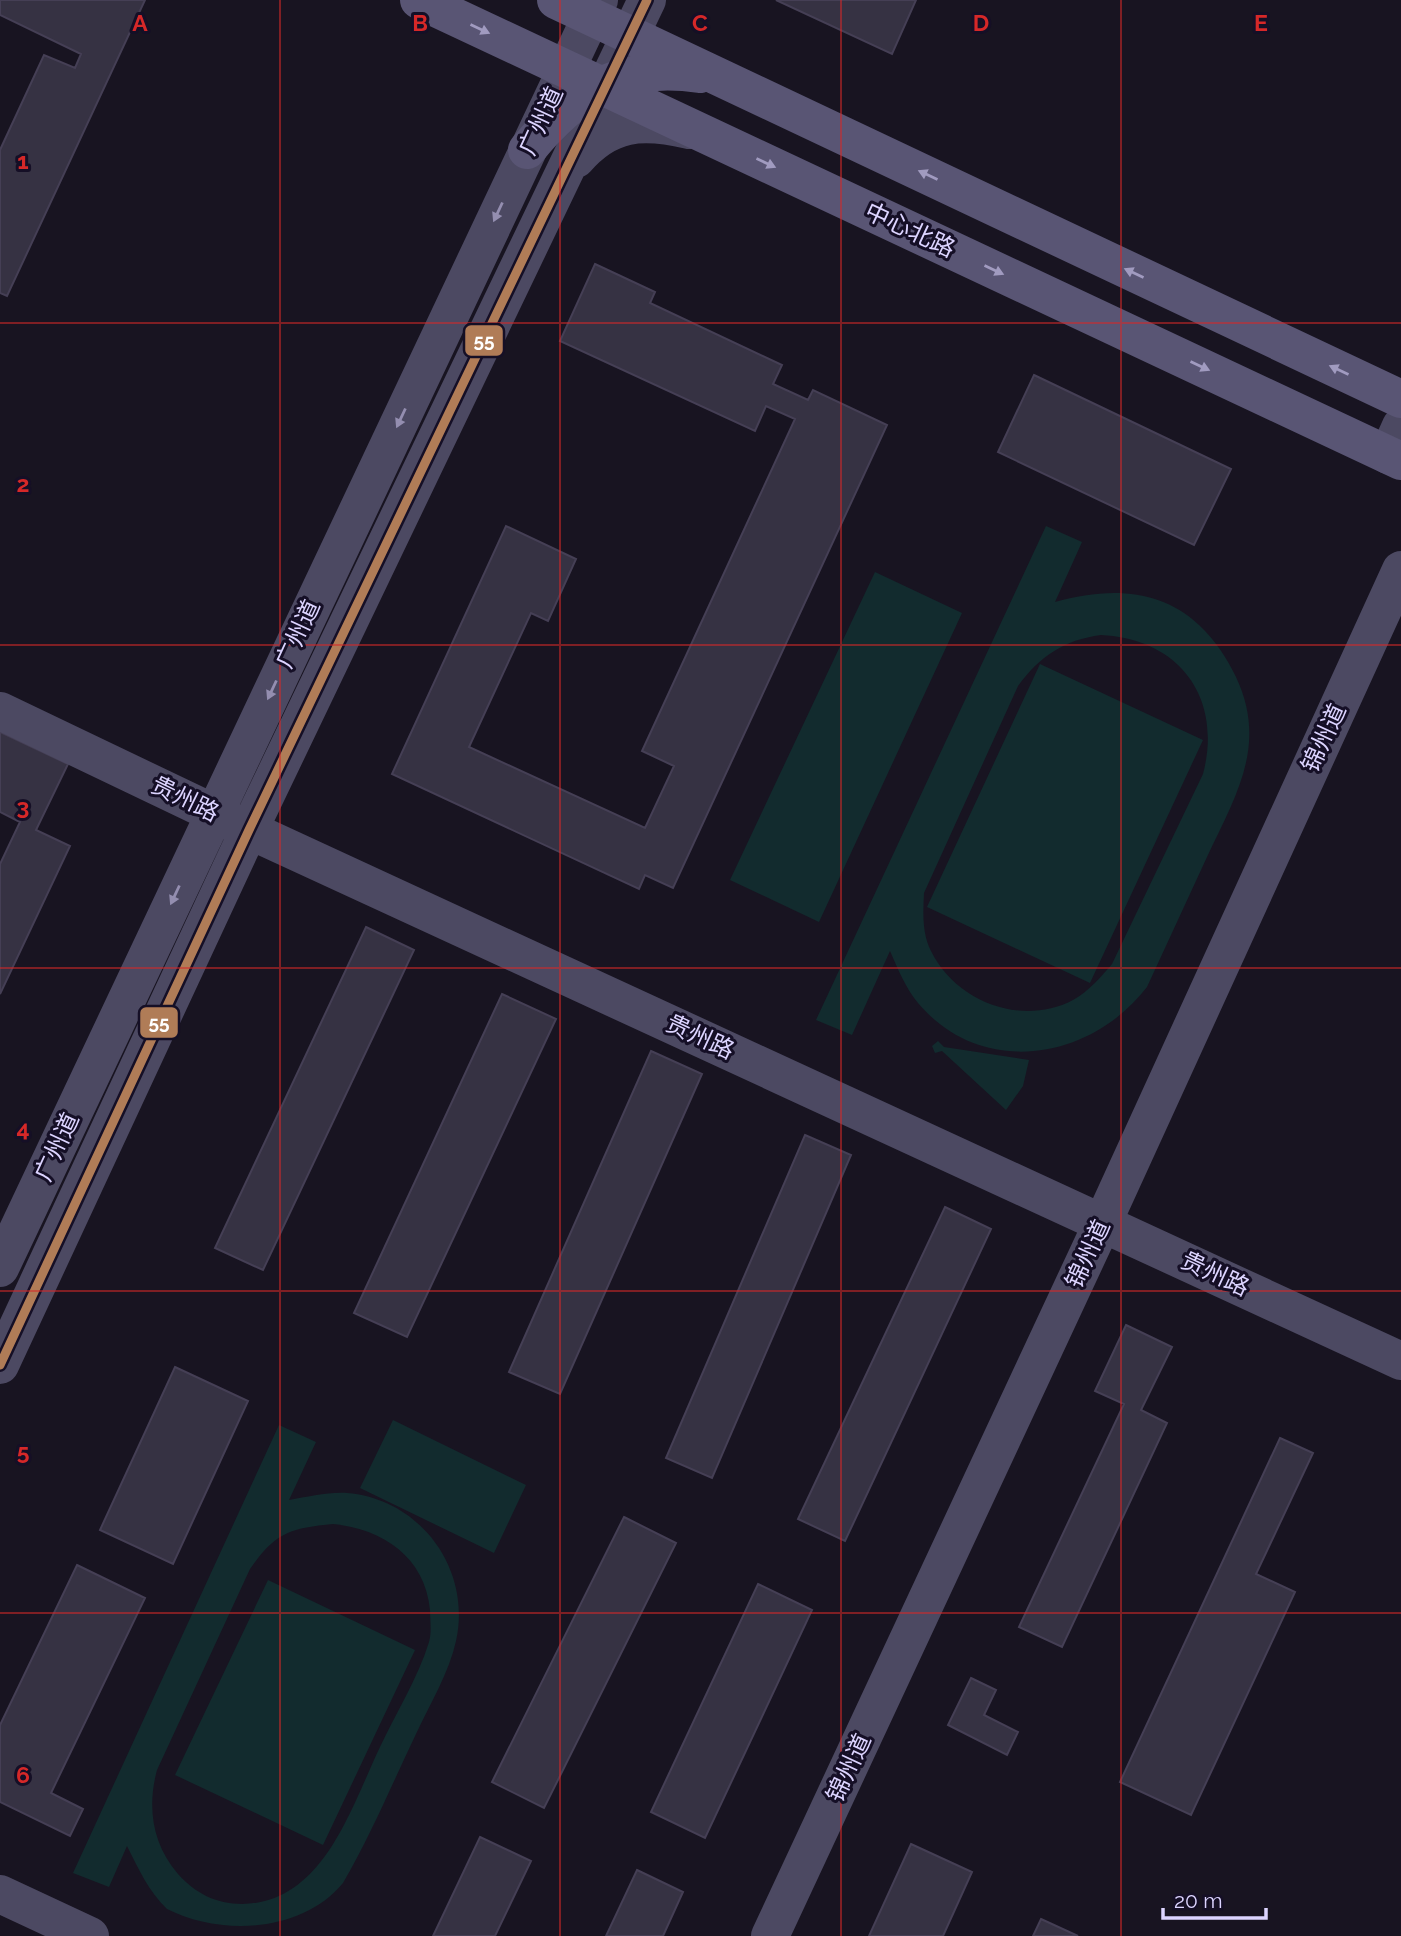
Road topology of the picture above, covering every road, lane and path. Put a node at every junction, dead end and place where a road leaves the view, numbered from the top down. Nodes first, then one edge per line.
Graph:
1 (419, 0) edge
2 (556, 0) edge
3 (647, 0) edge
4 (595, 8) edge
5 (630, 34) junction
6 (566, 69) junction
7 (726, 80) junction
8 (605, 84) junction
9 (704, 134) junction
10 (527, 150) junction
11 (568, 169) junction
12 (1401, 399) edge
13 (1397, 447) edge
14 (1401, 570) edge
15 (0, 711) edge
16 (214, 813) junction
17 (249, 830) junction
18 (1104, 1222) junction
19 (0, 1268) edge
20 (1401, 1361) edge
21 (0, 1365) edge
22 (0, 1894) edge
23 (90, 1936) edge
24 (770, 1936) edge

1 -> 6 main road, 中心北路
2 - 4 main road
3 - 5 street, 广州道
4 - 5 main road
4 - 6 street, 广州道
5 - 7 main road
5 - 8 street, 广州道
6 - 8 main road, 中心北路
6 - 10 street, 广州道
7 - 8 main road
12 -> 7 main road
8 - 9 main road, 中心北路
8 - 10 main road
8 - 11 street, 广州道
9 - 11 street
9 -> 13 main road, 中心北路
10 -> 16 street, 广州道
11 - 17 street, 广州道
14 - 18 street, 锦州道
15 - 16 street, 贵州路
16 - 17 street, 贵州路
16 -> 19 street, 广州道
17 - 18 street, 贵州路
17 - 21 street, 广州道
18 - 20 street, 贵州路
18 - 24 street, 锦州道
22 - 23 street

